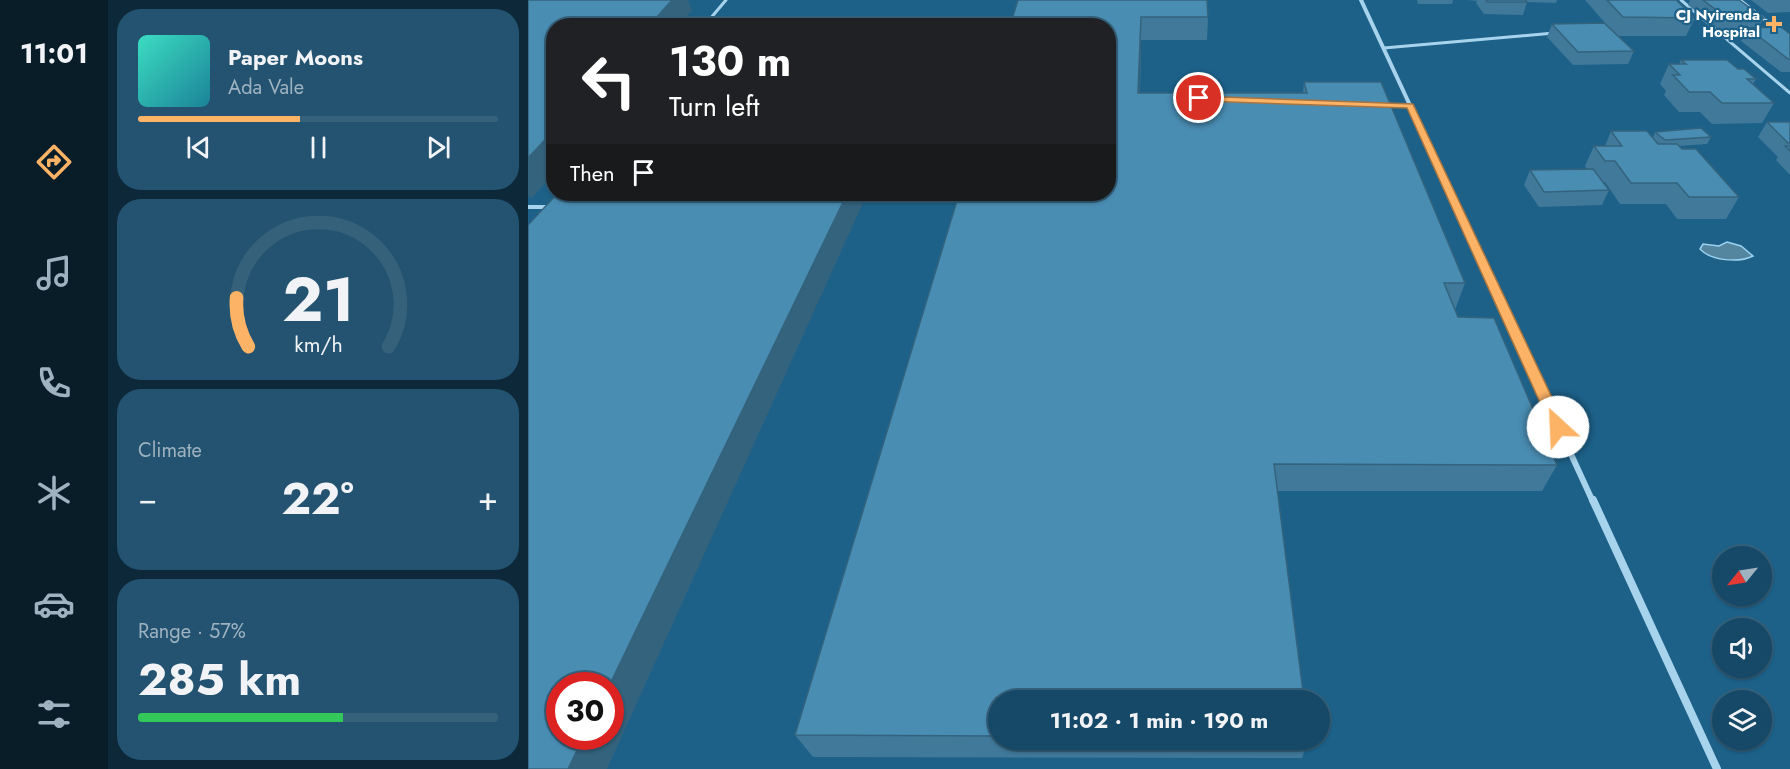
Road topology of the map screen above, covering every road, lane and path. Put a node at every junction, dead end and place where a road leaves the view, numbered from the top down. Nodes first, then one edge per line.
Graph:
1 (726, 0) edge
2 (1361, 0) edge
3 (1681, 0) edge
4 (1740, 0) edge
5 (711, 18) edge
6 (1780, 31) edge
7 (1560, 33) edge
8 (1384, 48) junction
9 (1790, 93) edge
10 (1375, 104) edge
11 (1410, 105) junction
12 (555, 201) edge
13 (528, 207) edge
14 (550, 207) junction
15 (543, 216) edge
16 (1717, 769) edge

1 - 5 lane
2 - 8 street
3 - 9 lane
4 - 6 lane
7 - 8 lane
8 - 11 street
10 - 11 lane
11 - 16 street
12 - 14 lane
13 - 14 lane
14 - 15 lane

